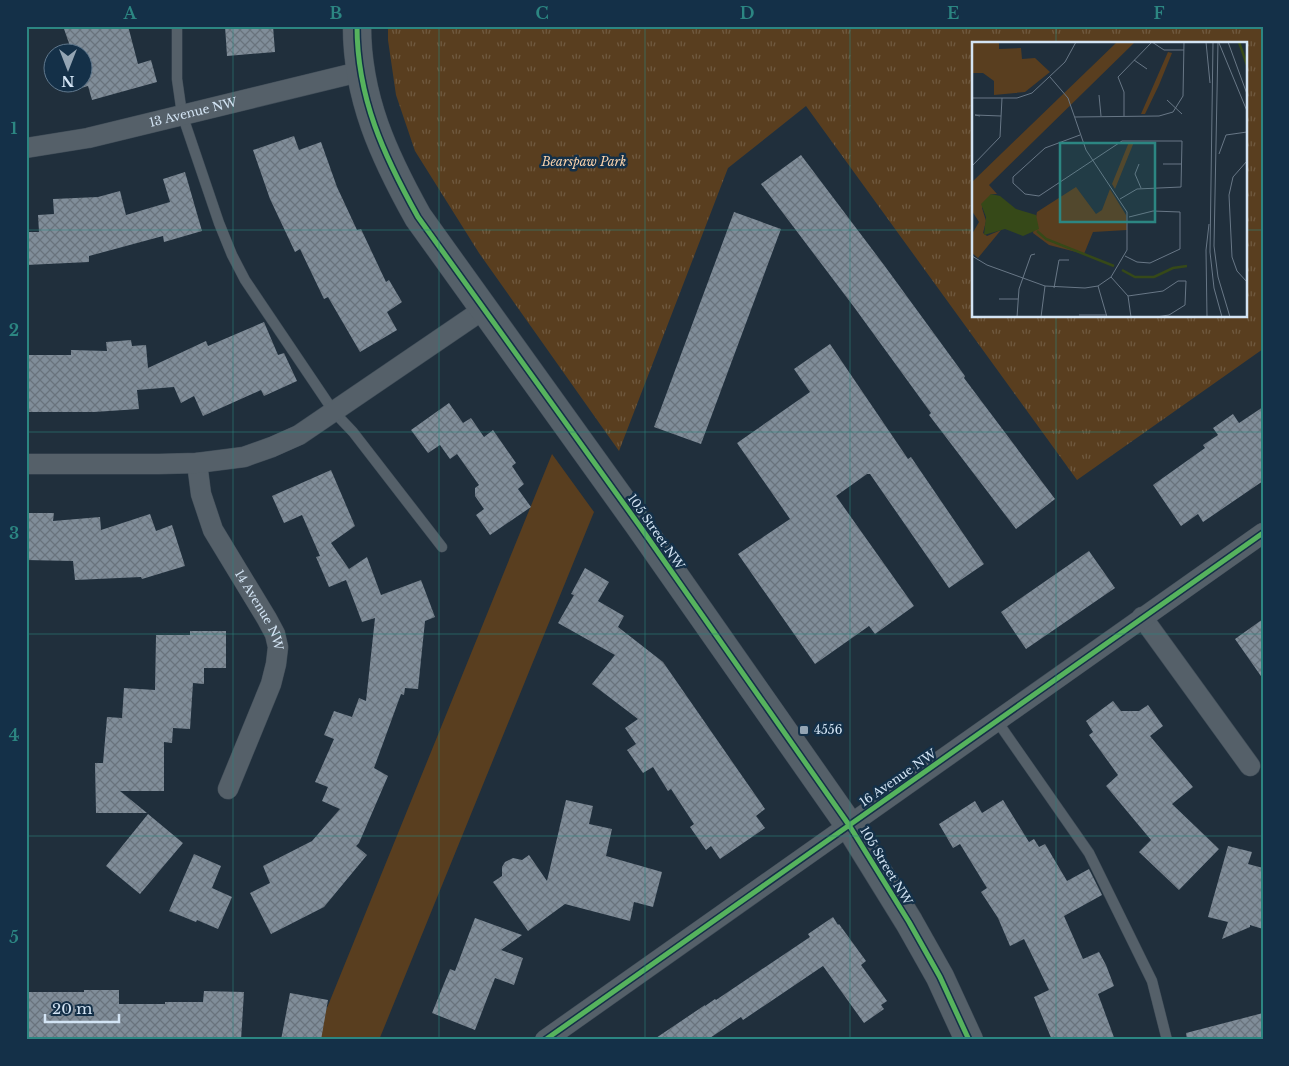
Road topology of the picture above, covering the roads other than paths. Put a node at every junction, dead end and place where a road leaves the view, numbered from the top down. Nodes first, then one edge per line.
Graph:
1 (177, 26) edge
2 (357, 26) edge
3 (359, 72) junction
4 (182, 114) junction
5 (26, 148) edge
6 (484, 310) junction
7 (334, 412) junction
8 (197, 462) junction
9 (26, 464) edge
10 (1263, 533) edge
11 (442, 547) dead end
12 (1142, 617) junction
13 (997, 721) junction
14 (1250, 766) dead end
15 (228, 790) dead end
16 (849, 825) junction
17 (545, 1040) edge
18 (969, 1040) edge
19 (1167, 1040) edge

1 - 4 lane
2 - 3 street, 105 Street NW
3 - 4 street, 13 Avenue NW
3 - 6 street, 105 Street NW
4 - 5 street, 13 Avenue NW
4 - 7 lane
6 - 7 street
6 - 16 street, 105 Street NW
7 - 8 street
7 - 11 lane
8 - 9 street
8 - 15 street, 14 Avenue NW
10 - 12 street, 16 Avenue NW
12 - 13 street, 16 Avenue NW
12 - 14 street
13 - 16 street, 16 Avenue NW
13 - 19 lane
16 - 17 street, 16 Avenue NW
16 - 18 street, 105 Street NW

